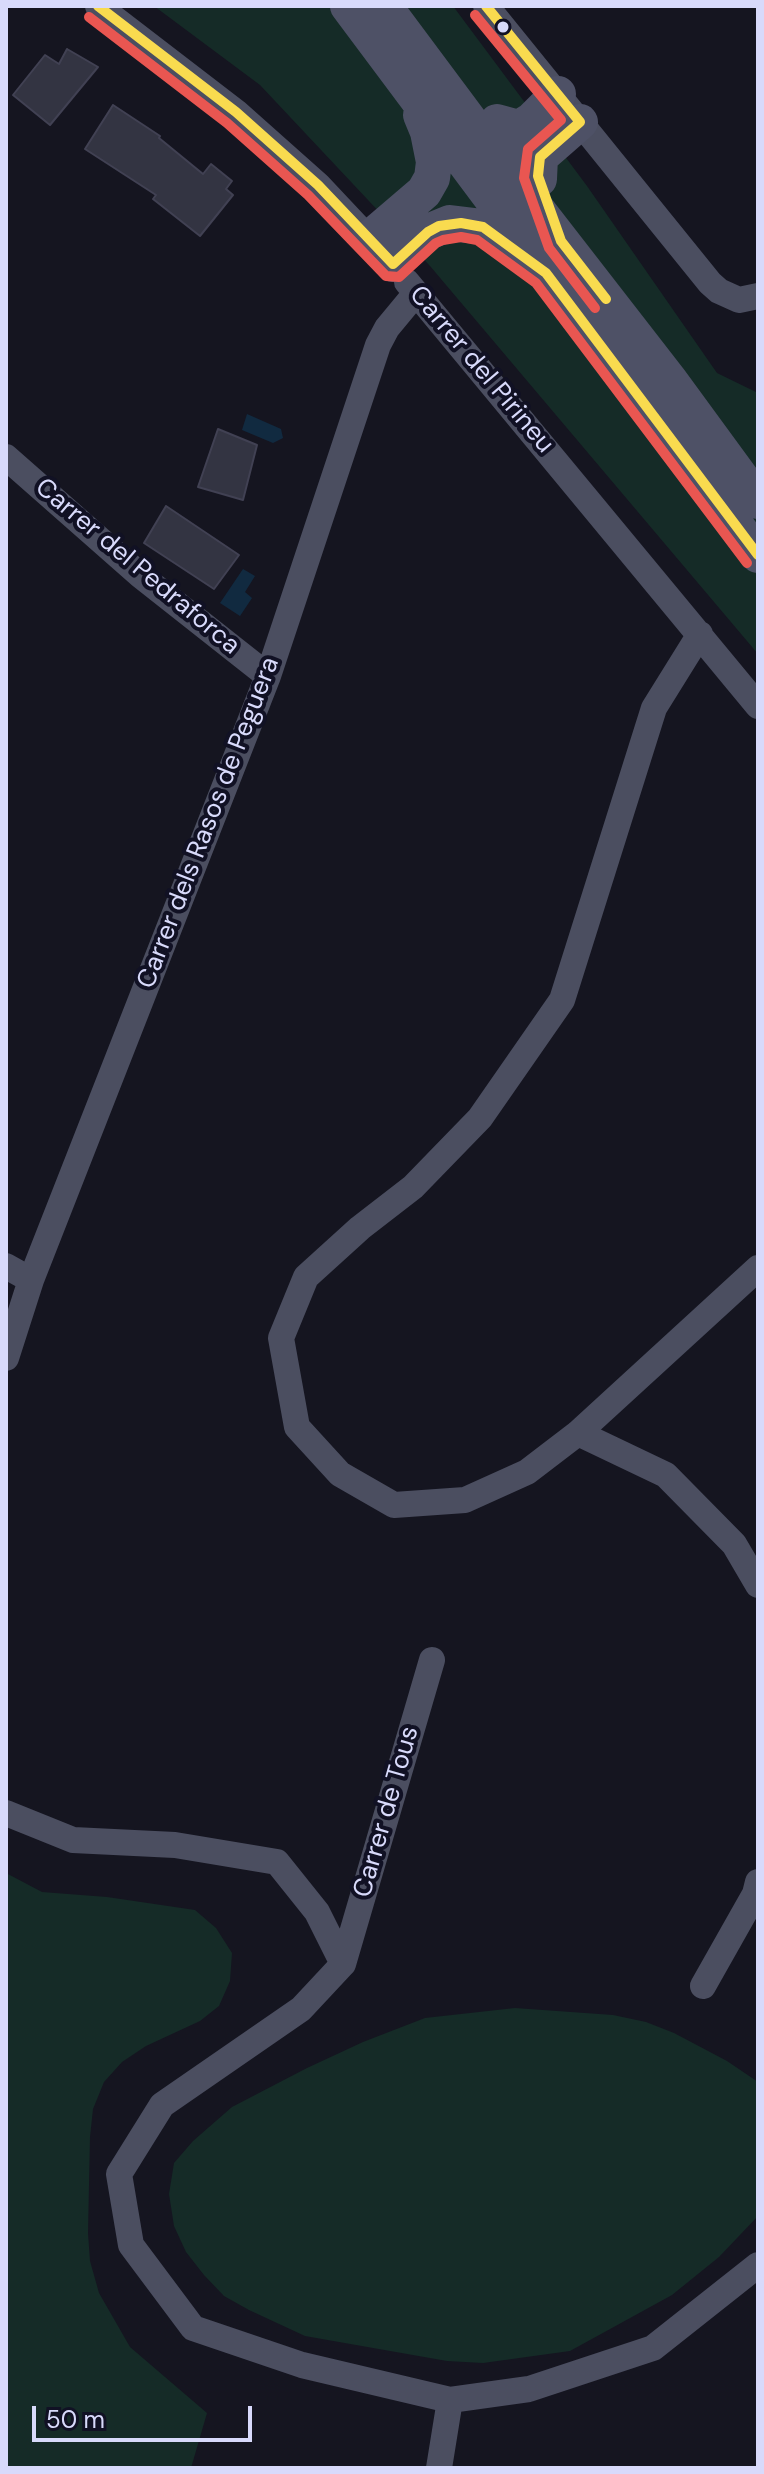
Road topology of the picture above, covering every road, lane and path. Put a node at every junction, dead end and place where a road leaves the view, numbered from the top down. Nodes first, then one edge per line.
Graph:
1 (98, 6) edge
2 (486, 6) edge
3 (366, 14) edge
4 (410, 88) junction
5 (450, 91) junction
6 (558, 94) junction
7 (580, 122) junction
8 (519, 128) junction
9 (540, 157) junction
10 (501, 163) junction
11 (381, 251) junction
12 (554, 257) junction
13 (416, 293) junction
14 (758, 296) edge
15 (6, 457) edge
16 (758, 501) edge
17 (758, 555) edge
18 (700, 634) junction
19 (268, 676) junction
20 (758, 706) edge
21 (6, 1266) edge
22 (758, 1268) edge
23 (31, 1280) junction
24 (6, 1358) edge
25 (578, 1433) junction
26 (758, 1585) edge
27 (432, 1660) dead end
28 (6, 1813) edge
29 (758, 1882) edge
30 (343, 1964) junction
31 (703, 1986) dead end
32 (758, 2265) edge
33 (450, 2400) junction
34 (439, 2468) edge

1 - 11 street, Carrer del Pirineu
2 - 6 street
3 - 4 main road
3 - 5 main road
3 - 10 main road
4 - 11 main road
4 - 12 main road
5 - 8 main road
5 - 10 main road
6 - 7 street
6 - 8 main road
7 - 9 main road
7 - 14 street
8 - 10 main road
9 - 10 main road
9 - 12 main road
10 - 12 main road
11 - 12 main road
11 - 13 street, Carrer del Pirineu
12 - 16 main road
12 - 17 main road
13 - 18 street, Carrer del Pirineu
13 - 19 street, Carrer dels Rasos de Peguera
15 - 19 street, Carrer del Pedraforca
18 - 20 street, Carrer del Pirineu
18 - 25 street
19 - 23 street, Carrer dels Rasos de Peguera
21 - 23 street
22 - 25 street
23 - 24 street, Carrer dels Rasos de Peguera
25 - 26 street
27 - 30 street, Carrer de Tous
28 - 30 street
29 - 31 street
30 - 33 street
32 - 33 street
33 - 34 street

